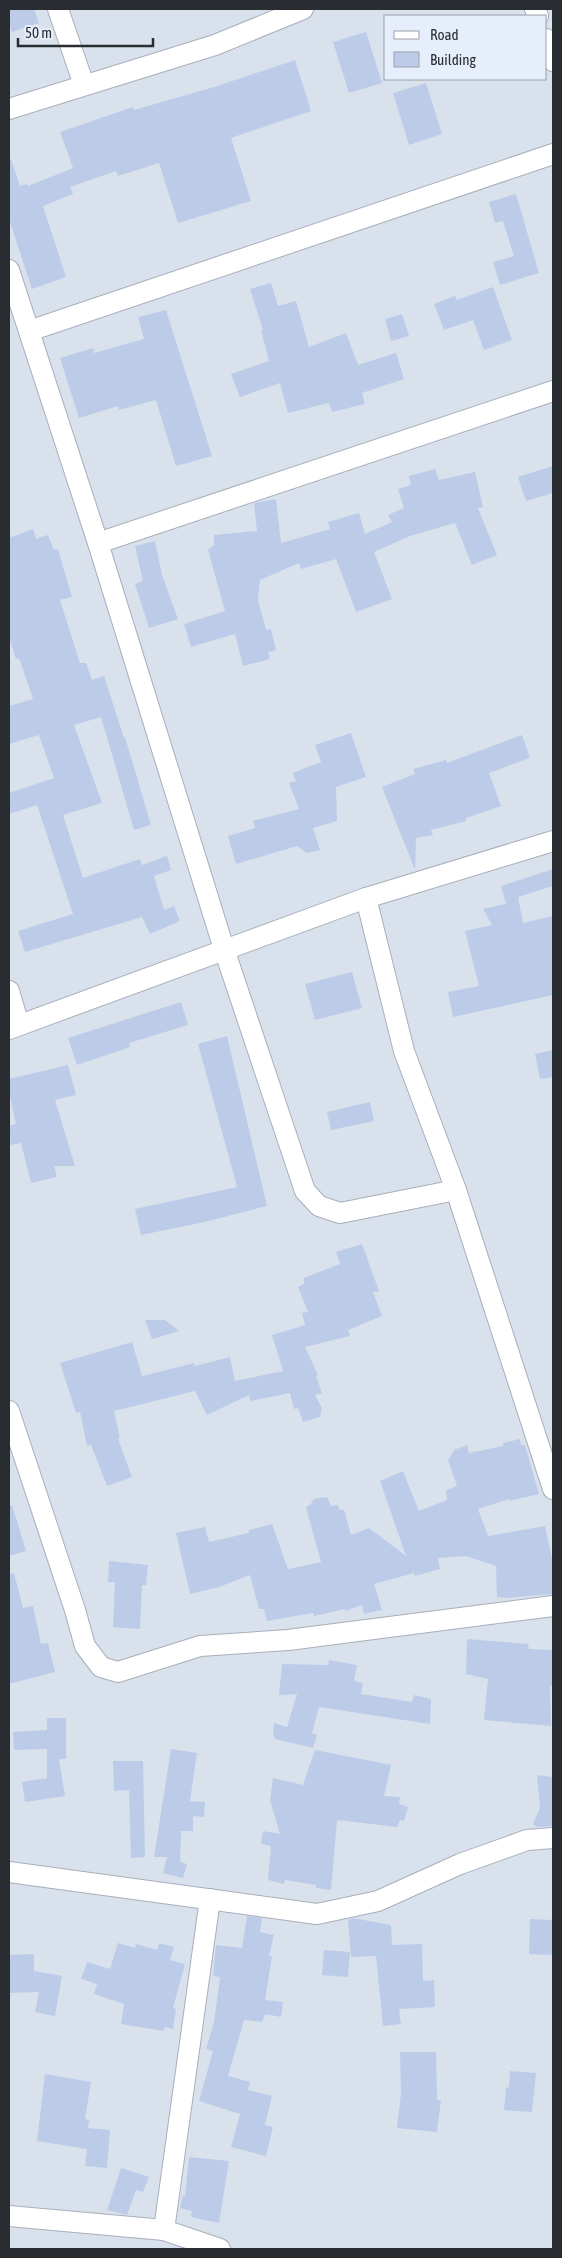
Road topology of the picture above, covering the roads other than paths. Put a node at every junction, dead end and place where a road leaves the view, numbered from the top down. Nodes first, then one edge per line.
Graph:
1 (58, 9) edge
2 (295, 10) edge
3 (547, 42) edge
4 (553, 61) edge
5 (84, 85) junction
6 (9, 110) edge
7 (553, 154) edge
8 (9, 270) edge
9 (29, 331) junction
10 (553, 391) edge
11 (98, 542) junction
12 (553, 841) edge
13 (366, 898) junction
14 (224, 949) junction
15 (9, 991) edge
16 (14, 1027) edge
17 (456, 1190) junction
18 (9, 1411) edge
19 (553, 1489) edge
20 (553, 1606) edge
21 (553, 1838) edge
22 (9, 1872) edge
23 (210, 1899) junction
24 (9, 2216) edge
25 (164, 2230) junction
26 (220, 2249) edge

1 - 5 street
2 - 5 street
3 - 4 street
5 - 6 street
7 - 9 street
8 - 9 street
9 - 11 street
10 - 11 street
11 - 14 street
12 - 13 street
13 - 14 street
13 - 17 street
14 - 16 street
14 - 17 street
15 - 16 street
17 - 19 street
18 - 20 street
21 - 23 street
22 - 23 street
23 - 25 street
24 - 25 street
25 - 26 street

